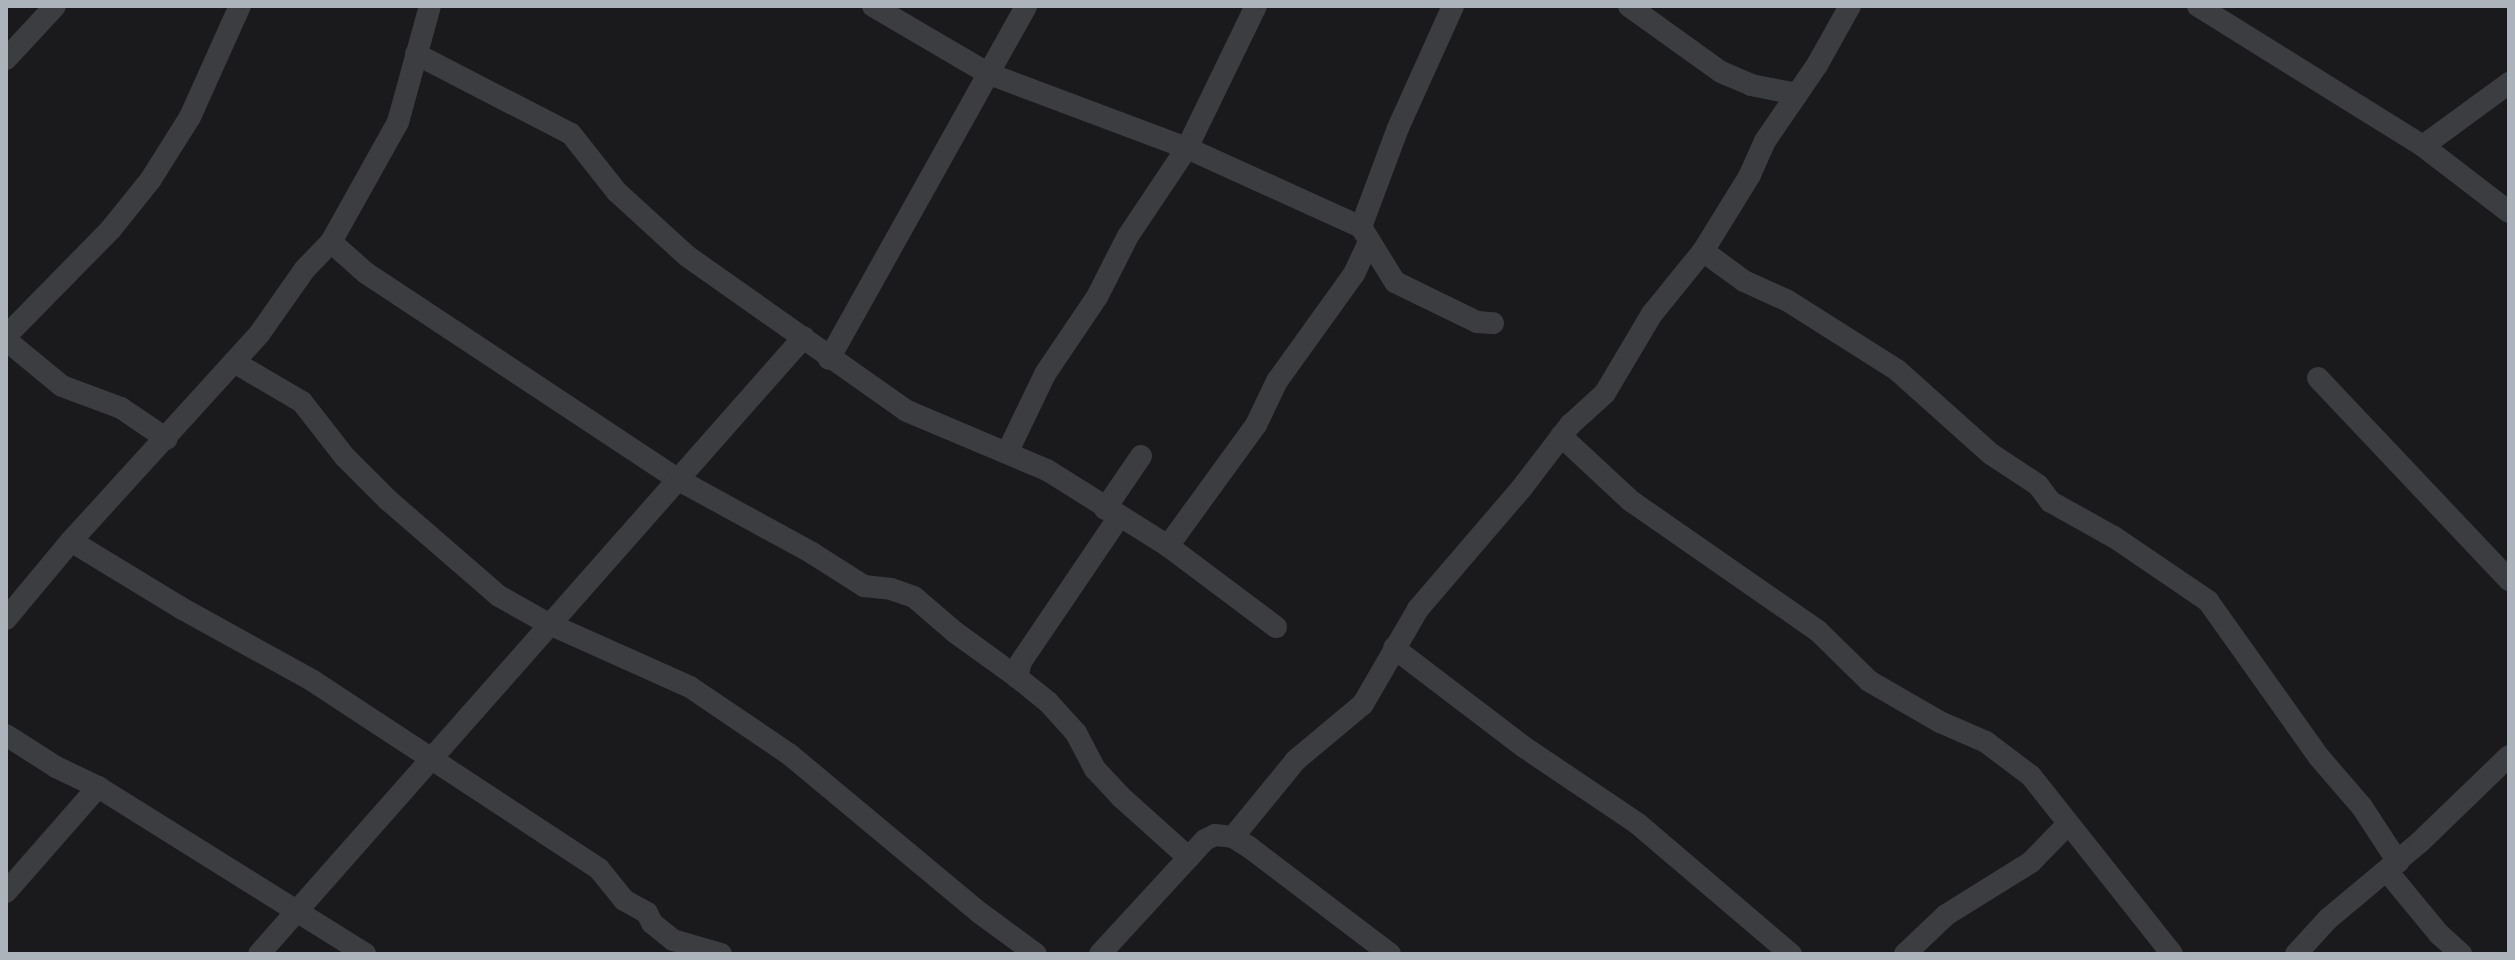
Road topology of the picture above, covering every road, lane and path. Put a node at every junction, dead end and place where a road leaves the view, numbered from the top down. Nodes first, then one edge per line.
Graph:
1 (55, 6) edge
2 (240, 6) edge
3 (430, 6) edge
4 (873, 6) edge
5 (1026, 6) edge
6 (1256, 6) edge
7 (1453, 6) edge
8 (1850, 6) edge
9 (2198, 6) edge
10 (1638, 8) edge
11 (900, 14) edge
12 (2228, 14) edge
13 (416, 54) junction
14 (6, 59) edge
15 (987, 73) junction
16 (2509, 83) edge
17 (1797, 94) junction
18 (2423, 146) junction
19 (1187, 148) junction
20 (2509, 212) edge
21 (1365, 234) junction
22 (331, 242) junction
23 (1703, 251) junction
24 (1493, 323) dead end
25 (804, 337) junction
26 (6, 338) edge
27 (829, 359) junction
28 (234, 362) junction
29 (2318, 378) dead end
30 (1561, 436) junction
31 (167, 439) junction
32 (1008, 451) junction
33 (1141, 456) dead end
34 (677, 479) junction
35 (1112, 513) junction
36 (71, 541) junction
37 (1168, 546) junction
38 (2509, 580) edge
39 (6, 619) edge
40 (547, 623) junction
41 (1276, 627) dead end
42 (1394, 648) junction
43 (1017, 677) junction
44 (6, 735) edge
45 (2509, 756) edge
46 (432, 759) junction
47 (98, 787) junction
48 (2067, 825) junction
49 (1233, 837) junction
50 (1189, 858) junction
51 (2392, 866) junction
52 (6, 892) edge
53 (294, 911) junction
54 (259, 954) edge
55 (365, 954) edge
56 (721, 954) edge
57 (1036, 954) edge
58 (1100, 954) edge
59 (1390, 954) edge
60 (1791, 954) edge
61 (1905, 954) edge
62 (2172, 954) edge
63 (2296, 954) edge
64 (2461, 954) edge

1 - 14 street
2 - 26 street
3 - 13 street
4 - 11 street
5 - 15 street
6 - 19 street
7 - 21 street
8 - 17 street
9 - 12 street
10 - 17 street
11 - 15 street
12 - 18 street
13 - 22 street
13 - 25 street
15 - 19 street
15 - 27 street
16 - 18 street
17 - 23 street
18 - 20 street
19 - 21 street
19 - 32 street
21 - 24 street
21 - 37 street
22 - 28 street
22 - 34 street
23 - 30 street
23 - 51 street
25 - 27 street
25 - 34 street
26 - 31 street
27 - 32 street
28 - 31 street
28 - 40 street
29 - 38 street
30 - 42 street
30 - 48 street
31 - 36 street
32 - 35 street
33 - 35 street
34 - 40 street
34 - 43 street
35 - 37 street
35 - 43 street
36 - 39 street
36 - 46 street
37 - 41 street
40 - 46 street
40 - 57 street
42 - 49 street
42 - 60 street
43 - 50 street
44 - 47 street
45 - 51 street
46 - 53 street
46 - 56 street
47 - 52 street
47 - 53 street
48 - 61 street
48 - 62 street
49 - 50 street
49 - 59 street
50 - 58 street
51 - 63 street
51 - 64 street
53 - 54 street
53 - 55 street

